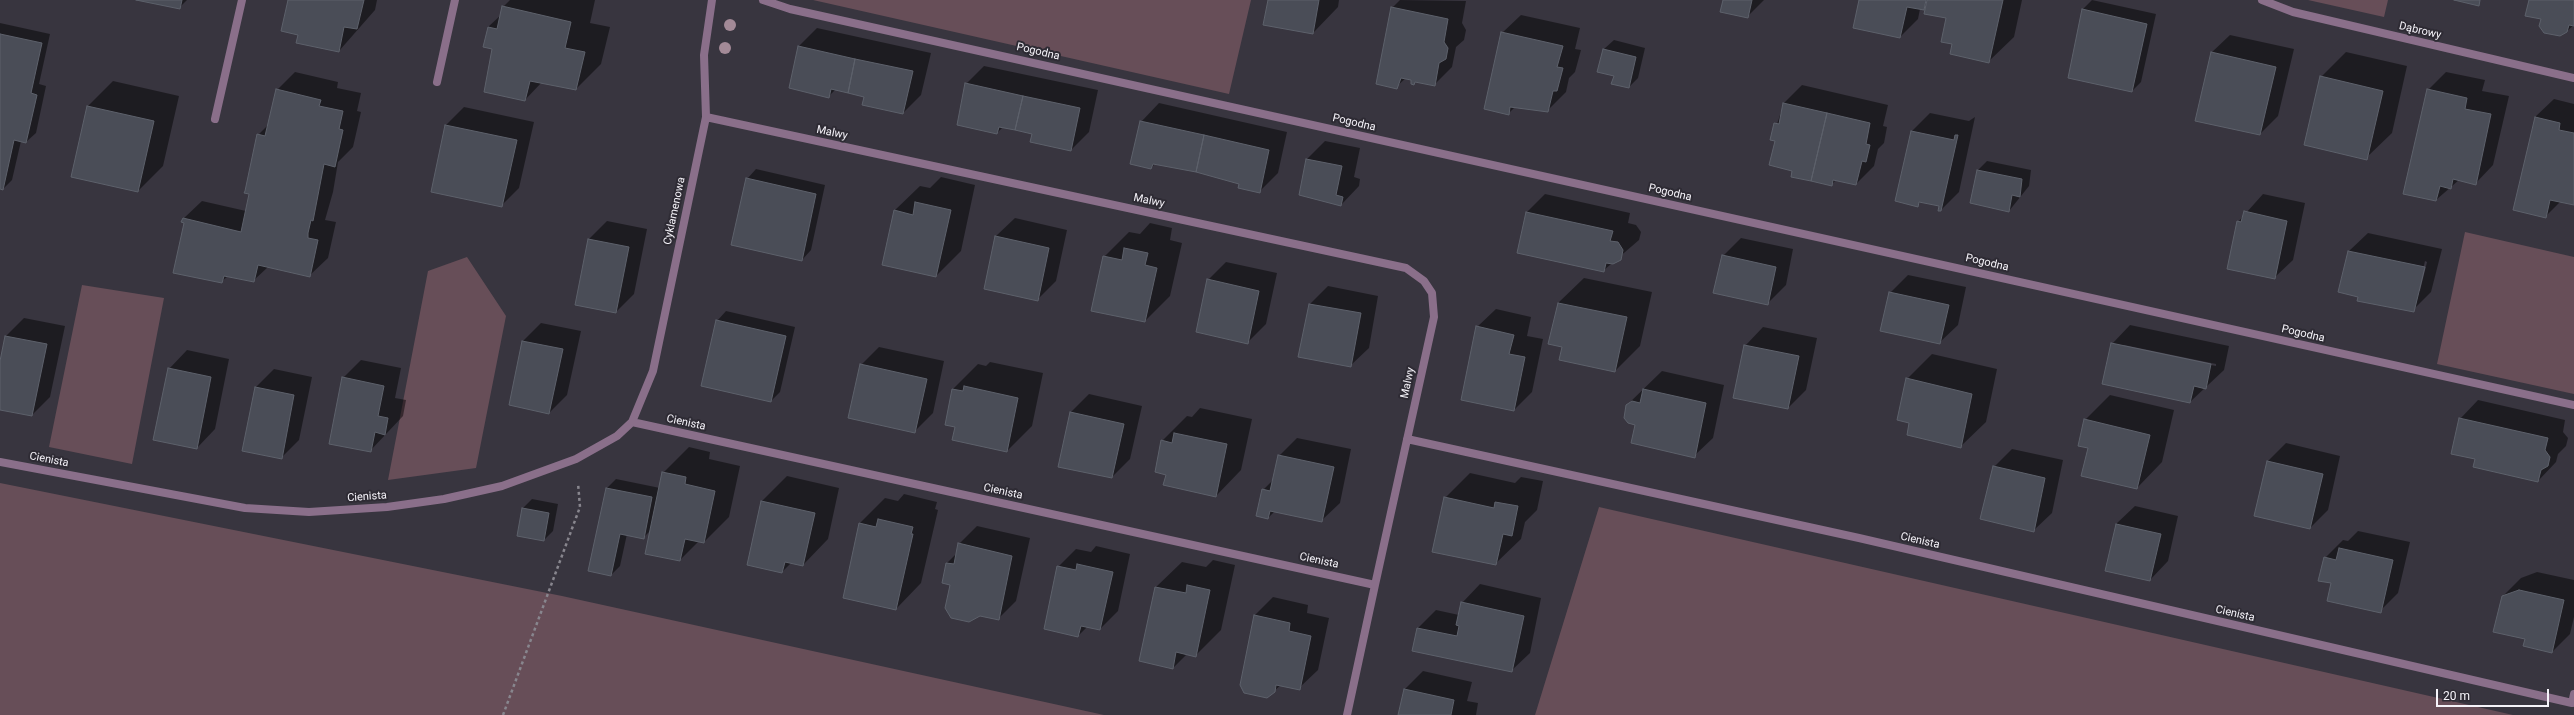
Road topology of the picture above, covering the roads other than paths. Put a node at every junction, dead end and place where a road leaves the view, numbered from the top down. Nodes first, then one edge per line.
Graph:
1 (242, 0) edge
2 (455, 0) edge
3 (712, 0) edge
4 (763, 0) edge
5 (2262, 0) edge
6 (2574, 78) edge
7 (437, 82) dead end
8 (706, 117) junction
9 (215, 119) dead end
10 (2574, 405) edge
11 (632, 422) junction
12 (1407, 438) junction
13 (0, 462) edge
14 (1375, 585) junction
15 (2574, 694) edge
16 (1347, 715) edge

1 - 9 street
2 - 7 street
3 - 8 street, Cyklamenowa
4 - 10 street, Pogodna
5 - 6 street, Dąbrowy
8 - 11 street, Cyklamenowa
8 - 12 street, Malwy
11 - 13 street, Cienista
11 - 14 street, Cienista
12 - 14 street
12 - 15 street, Cienista
14 - 16 street

